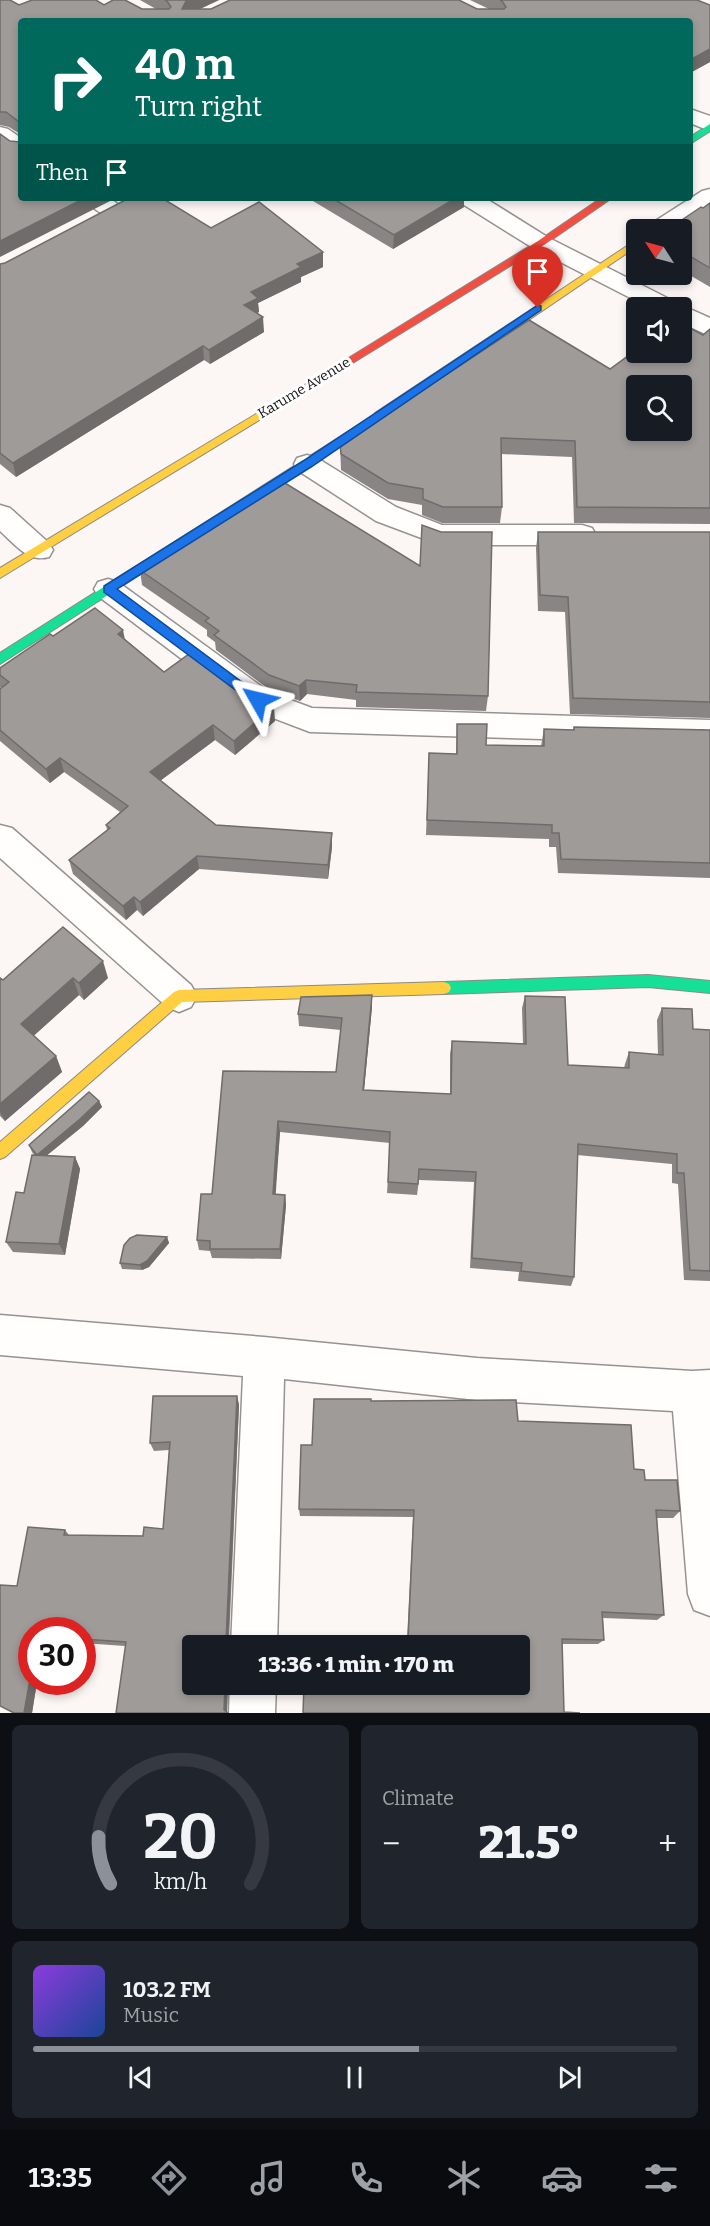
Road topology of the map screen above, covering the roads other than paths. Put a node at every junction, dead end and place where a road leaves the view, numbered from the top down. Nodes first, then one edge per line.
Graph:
1 (693, 117) edge
2 (710, 126) edge
3 (0, 134) edge
4 (693, 139) edge
5 (18, 146) edge
6 (710, 196) edge
7 (474, 201) edge
8 (604, 201) edge
9 (674, 219) edge
10 (550, 248) junction
11 (626, 248) edge
12 (590, 266) junction
13 (649, 297) edge
14 (692, 319) edge
15 (710, 328) edge
16 (307, 464) junction
17 (0, 515) edge
18 (604, 535) edge
19 (39, 550) junction
20 (0, 574) edge
21 (108, 589) junction
22 (0, 659) edge
23 (710, 732) edge
24 (0, 838) edge
25 (710, 987) edge
26 (179, 996) junction
27 (0, 1152) edge
28 (0, 1335) edge
29 (264, 1357) junction
30 (701, 1391) edge
31 (710, 1594) edge
32 (254, 1635) edge
33 (253, 1695) edge
34 (252, 1713) edge

1 - 2 street
2 - 4 street
3 - 5 street
6 - 9 street
7 - 10 street
8 - 10 street, Karume Avenue
10 - 12 street
10 - 19 street, Karume Avenue
11 - 12 street
12 - 13 street
12 - 16 street
14 - 15 street
16 - 18 street
16 - 21 street
17 - 19 street
19 - 20 street, Karume Avenue
21 - 22 street
21 - 23 street
24 - 26 street
25 - 26 street
26 - 27 street
28 - 29 street
29 - 30 street
29 - 32 street
30 - 31 street
33 - 34 street

